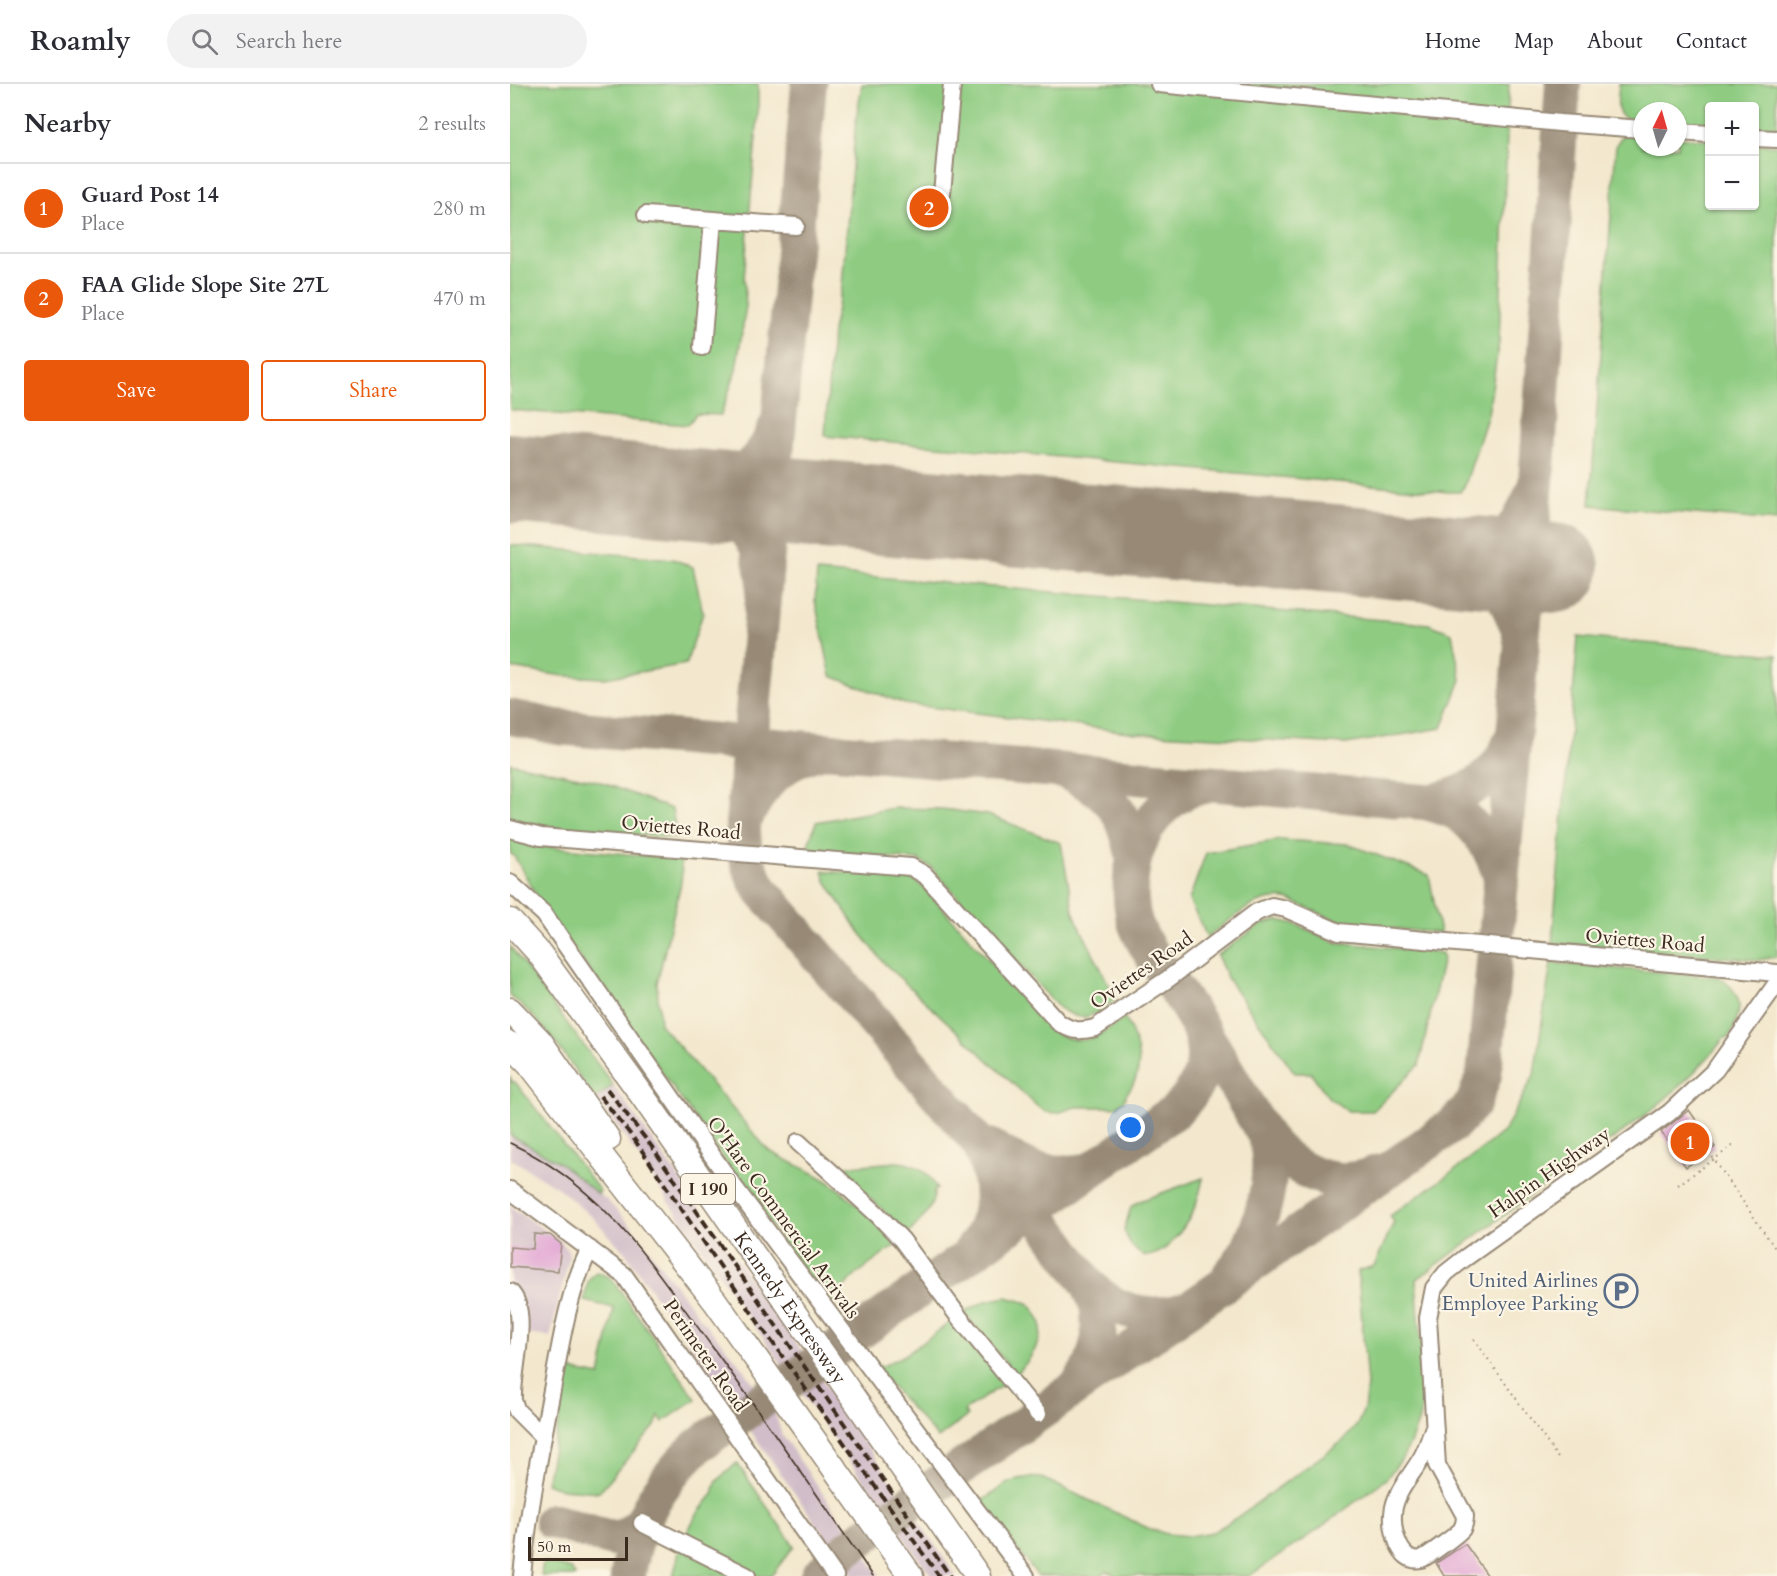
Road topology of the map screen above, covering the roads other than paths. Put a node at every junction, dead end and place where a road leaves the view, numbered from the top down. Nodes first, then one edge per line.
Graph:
1 (952, 84) edge
2 (1159, 84) edge
3 (1633, 128) edge
4 (1687, 133) edge
5 (1705, 134) edge
6 (1759, 138) edge
7 (1777, 139) edge
8 (942, 193) dead end
9 (646, 215) dead end
10 (713, 220) junction
11 (796, 226) dead end
12 (702, 347) dead end
13 (510, 830) edge
14 (510, 883) edge
15 (510, 921) edge
16 (1777, 973) edge
17 (1777, 983) edge
18 (510, 1010) edge
19 (510, 1044) edge
20 (798, 1142) dead end
21 (510, 1190) edge
22 (590, 1248) junction
23 (675, 1248) junction
24 (510, 1292) edge
25 (513, 1349) edge
26 (1038, 1414) dead end
27 (875, 1426) junction
28 (1434, 1427) junction
29 (543, 1437) junction
30 (642, 1523) dead end
31 (522, 1576) edge
32 (747, 1576) edge
33 (835, 1576) edge
34 (910, 1576) edge
35 (978, 1576) edge
36 (996, 1576) edge
37 (1026, 1576) edge

1 - 8 lane
2 - 3 lane
4 - 5 lane
6 - 7 lane
9 - 10 lane
10 - 11 lane
10 - 12 lane
13 - 16 lane, Oviettes Road
14 - 37 lane, O'Hare Commercial Arrivals
15 - 27 highway, Kennedy Expressway / I 190
17 - 28 lane, Halpin Highway
18 - 23 highway
19 - 23 highway
20 - 26 lane
21 - 22 lane, Perimeter Road
22 - 29 lane
22 - 33 lane, Perimeter Road
23 - 34 highway
24 - 25 lane
25 - 29 lane
27 - 35 highway, Kennedy Expressway / I 190
27 - 36 highway
28 - 28 lane, Halpin Highway
29 - 31 lane
30 - 32 lane

